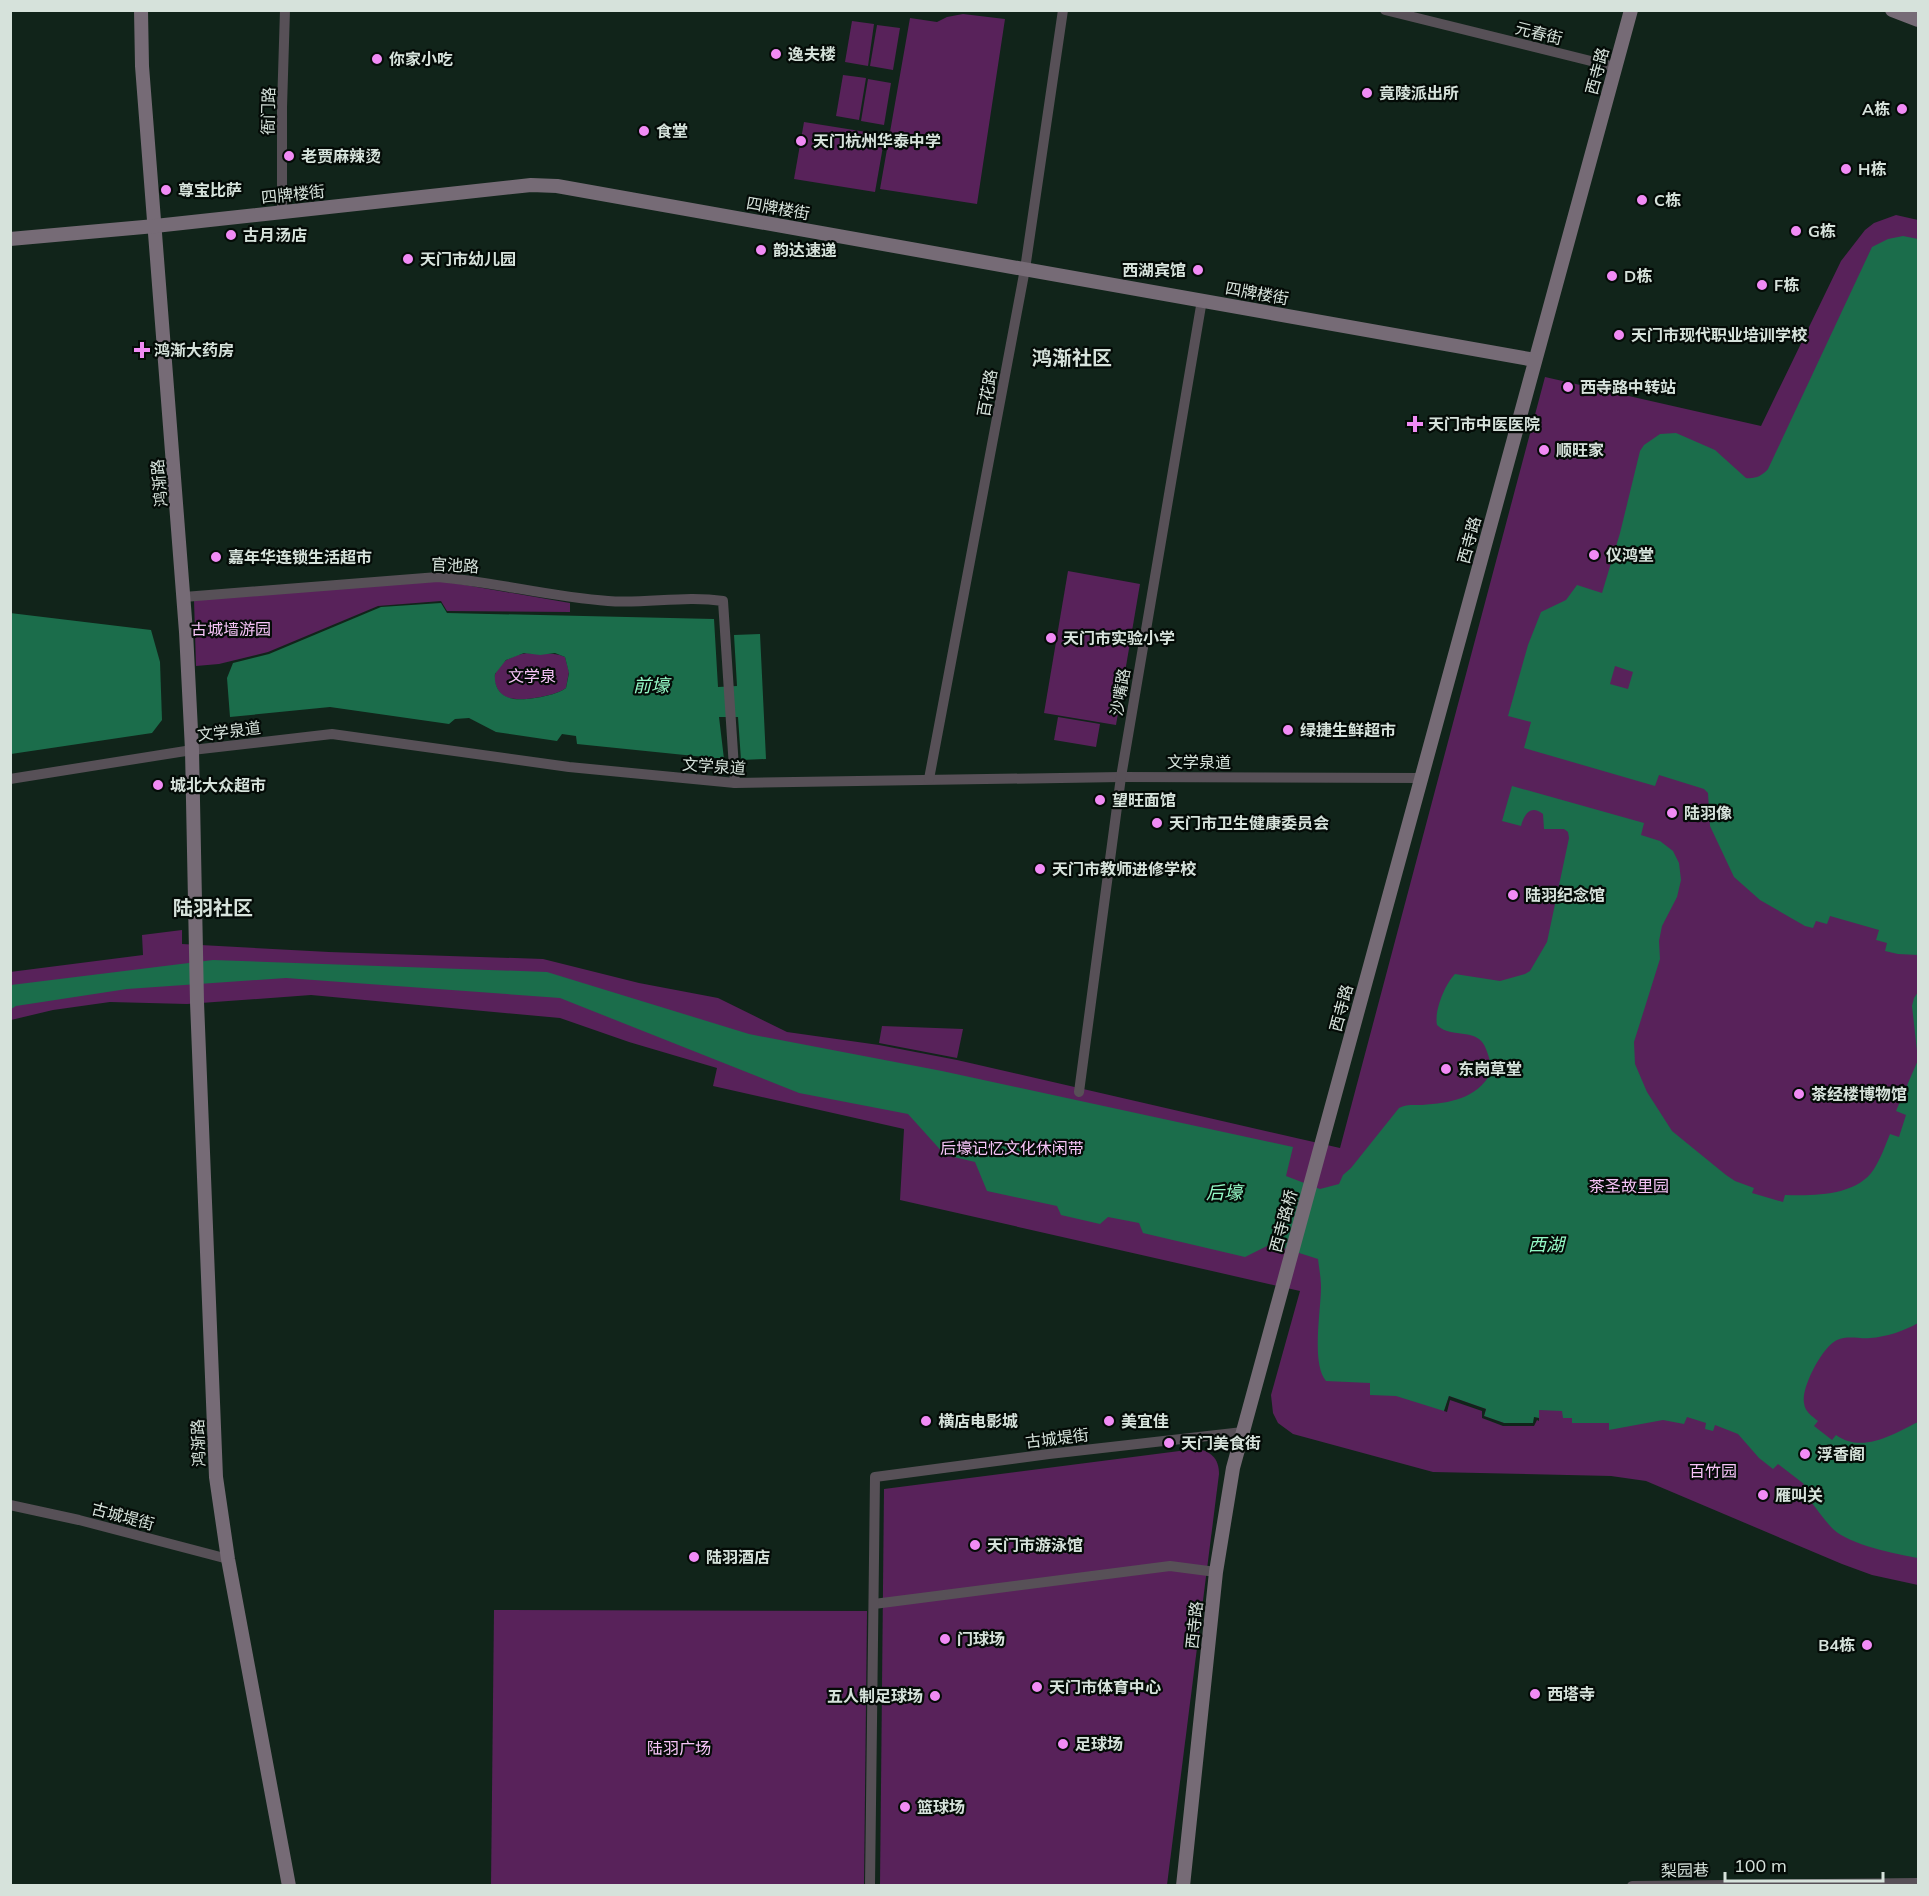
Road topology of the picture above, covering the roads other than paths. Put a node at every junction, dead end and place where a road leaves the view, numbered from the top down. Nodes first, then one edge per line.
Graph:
1 (141, 10) edge
2 (285, 10) edge
3 (1063, 10) edge
4 (1385, 10) edge
5 (1631, 10) edge
6 (1892, 10) edge
7 (1914, 10) edge
8 (1918, 12) edge
9 (1918, 20) edge
10 (1615, 67) junction
11 (282, 212) junction
12 (155, 226) junction
13 (10, 239) edge
14 (1025, 269) junction
15 (1202, 300) junction
16 (1535, 360) junction
17 (184, 597) junction
18 (192, 750) junction
19 (1121, 777) junction
20 (10, 778) edge
21 (1422, 778) junction
22 (928, 779) junction
23 (735, 783) junction
24 (1339, 1077) joint
25 (1079, 1092) dead end
26 (1259, 1373) joint
27 (1243, 1432) junction
28 (10, 1505) edge
29 (228, 1559) junction
30 (1216, 1572) junction
31 (874, 1605) junction
32 (1918, 1883) edge
33 (289, 1886) edge
34 (870, 1886) edge
35 (1184, 1886) edge
36 (1632, 1886) edge

1 - 12 street, 鸿渐路
2 - 11 street, 衙门路
3 - 14 street, 百花路
4 - 10 street, 元春街
5 - 10 street, 西寺路
6 - 9 street
7 - 8 street
10 - 16 street, 西寺路
11 - 12 street, 四牌楼街
11 - 14 street, 四牌楼街
12 - 13 street, 四牌楼街
12 - 17 street, 鸿渐路
14 - 15 street, 四牌楼街
14 - 22 street, 百花路
15 - 16 street, 四牌楼街
15 - 19 street, 沙嘴路
16 - 21 street, 西寺路
17 - 18 street, 鸿渐路
17 - 23 street, 官池路
18 - 20 street, 文学泉道
18 - 23 street, 文学泉道
18 - 29 street, 鸿渐路
19 - 21 street, 文学泉道
19 - 22 street, 文学泉道
19 - 25 street, 沙嘴路
21 - 24 street, 西寺路
22 - 23 street, 文学泉道
24 - 26 street, 西寺路桥
26 - 27 street, 西寺路
27 - 30 street, 西寺路
27 - 31 street, 古城堤街
28 - 29 street, 古城堤街
29 - 33 street, 鸿渐路
30 - 31 street
30 - 35 street, 西寺路
31 - 34 street
32 - 36 street, 梨园巷

